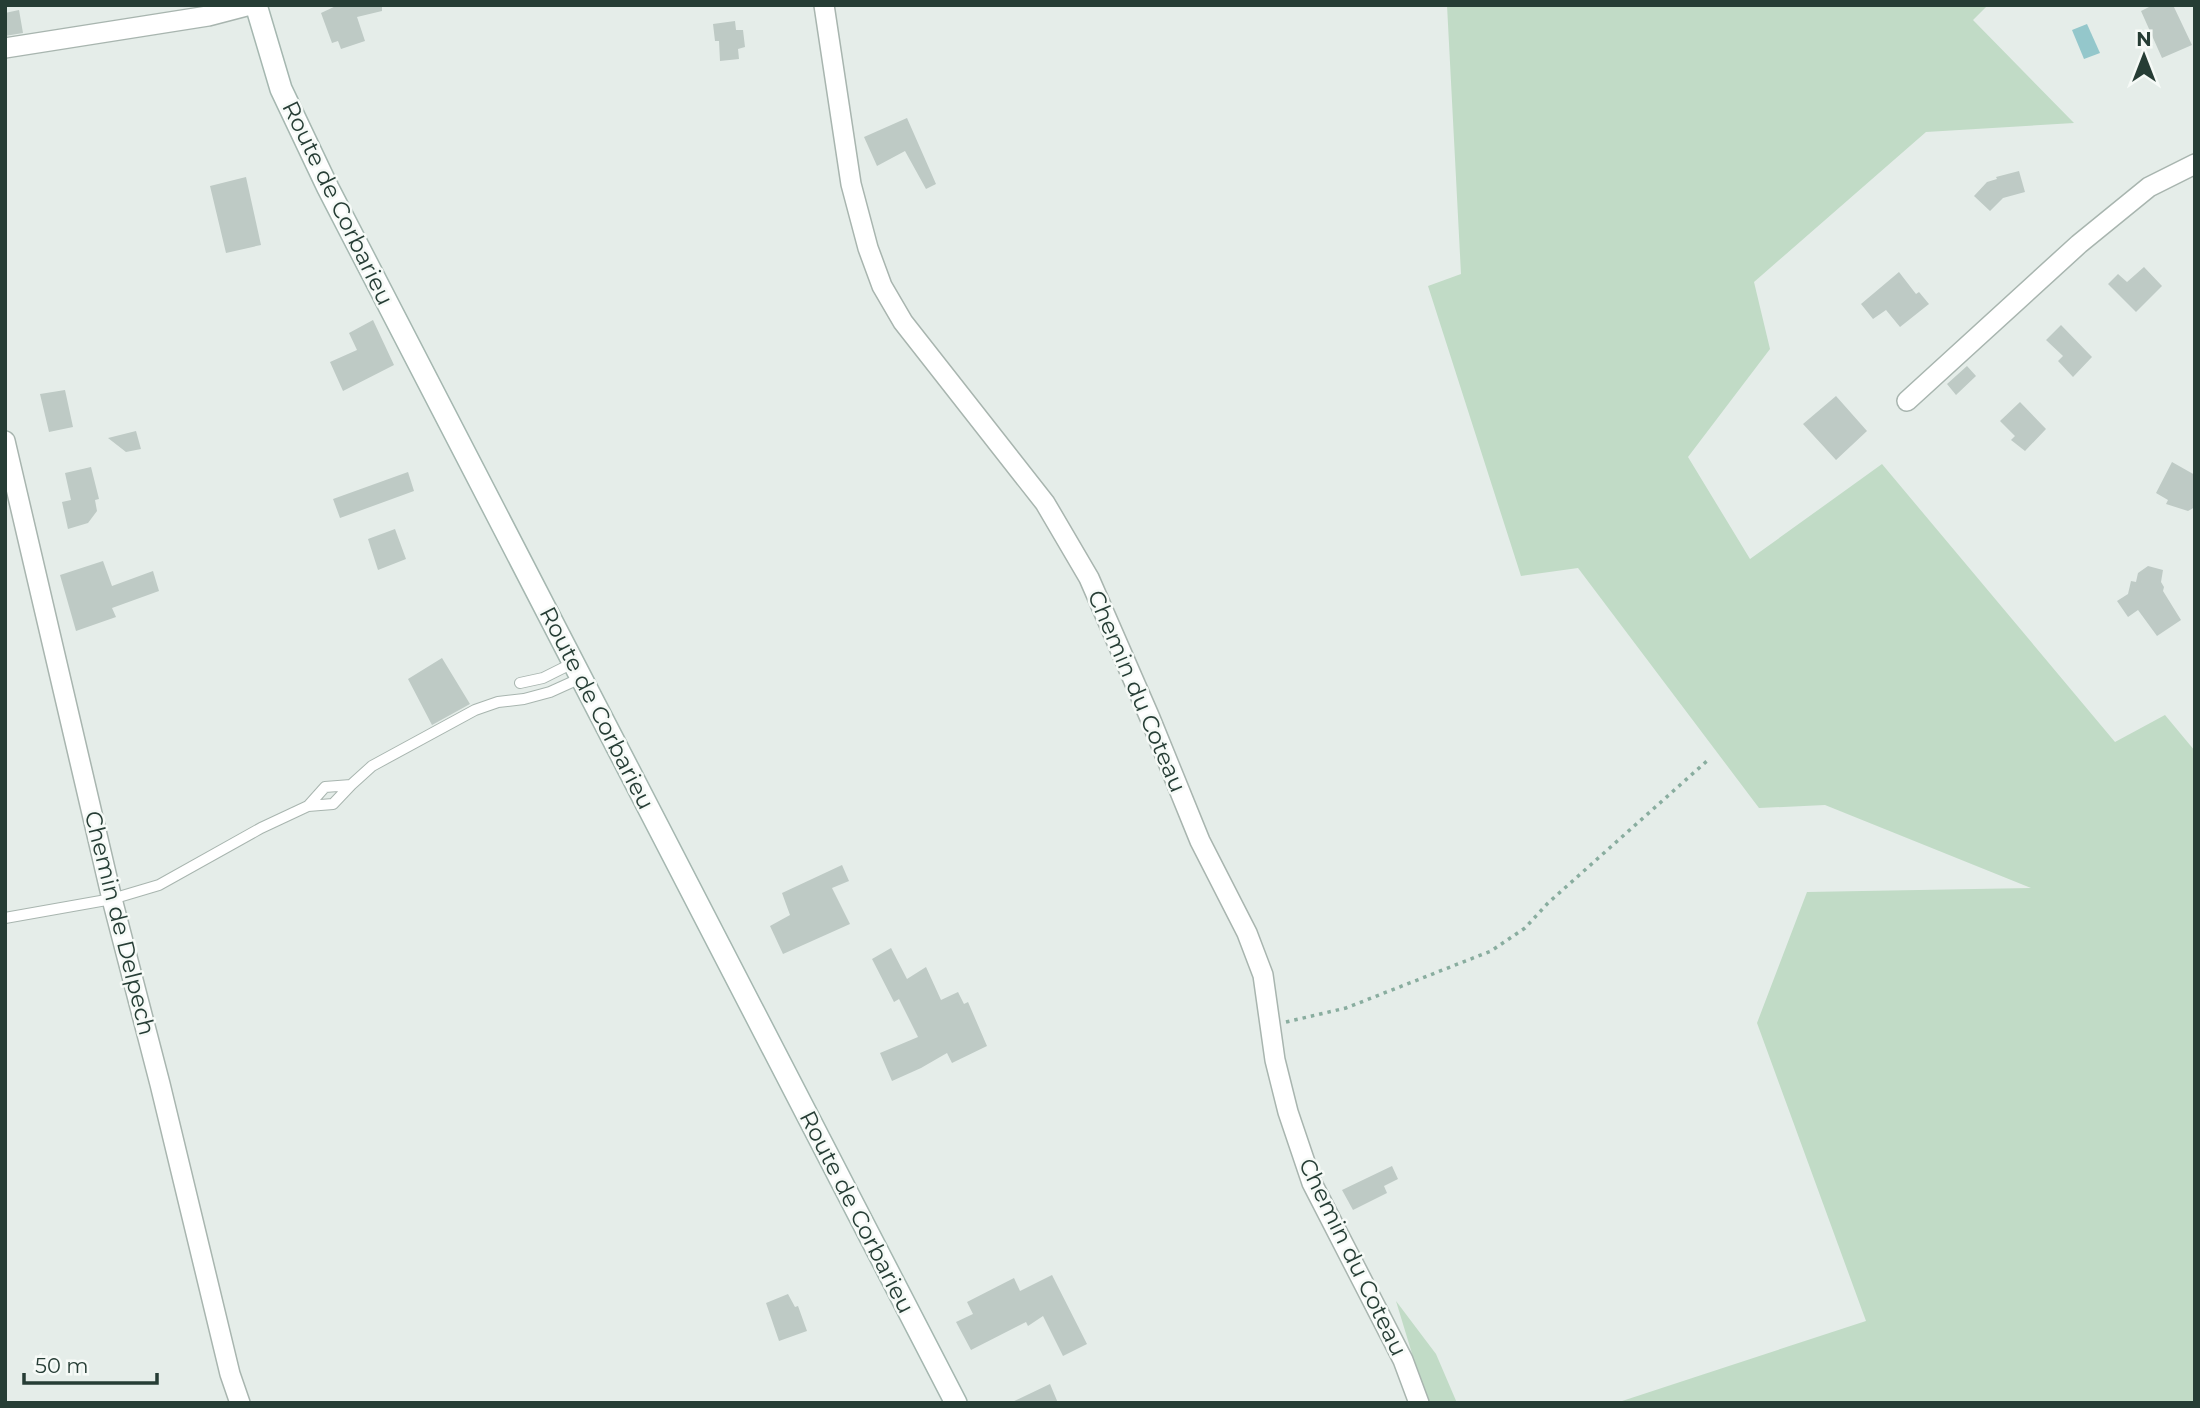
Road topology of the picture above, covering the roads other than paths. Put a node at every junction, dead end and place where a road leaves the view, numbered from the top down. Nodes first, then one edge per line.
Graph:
1 (250, 5) edge
2 (256, 5) edge
3 (824, 5) edge
4 (5, 48) edge
5 (2195, 164) edge
6 (1907, 401) dead end
7 (5, 441) edge
8 (577, 670) junction
9 (520, 684) dead end
10 (351, 785) junction
11 (308, 806) junction
12 (112, 899) junction
13 (5, 918) edge
14 (240, 1403) edge
15 (957, 1403) edge
16 (1419, 1403) edge

1 - 4 street
2 - 8 main road, Route de Corbarieu
3 - 16 street, Chemin du Coteau
5 - 6 street
7 - 12 street, Chemin de Delpech
8 - 9 lane
8 - 10 lane
8 - 15 main road, Route de Corbarieu
10 - 11 lane
10 - 11 lane
11 - 12 lane
12 - 13 lane
12 - 14 street, Chemin de Delpech

